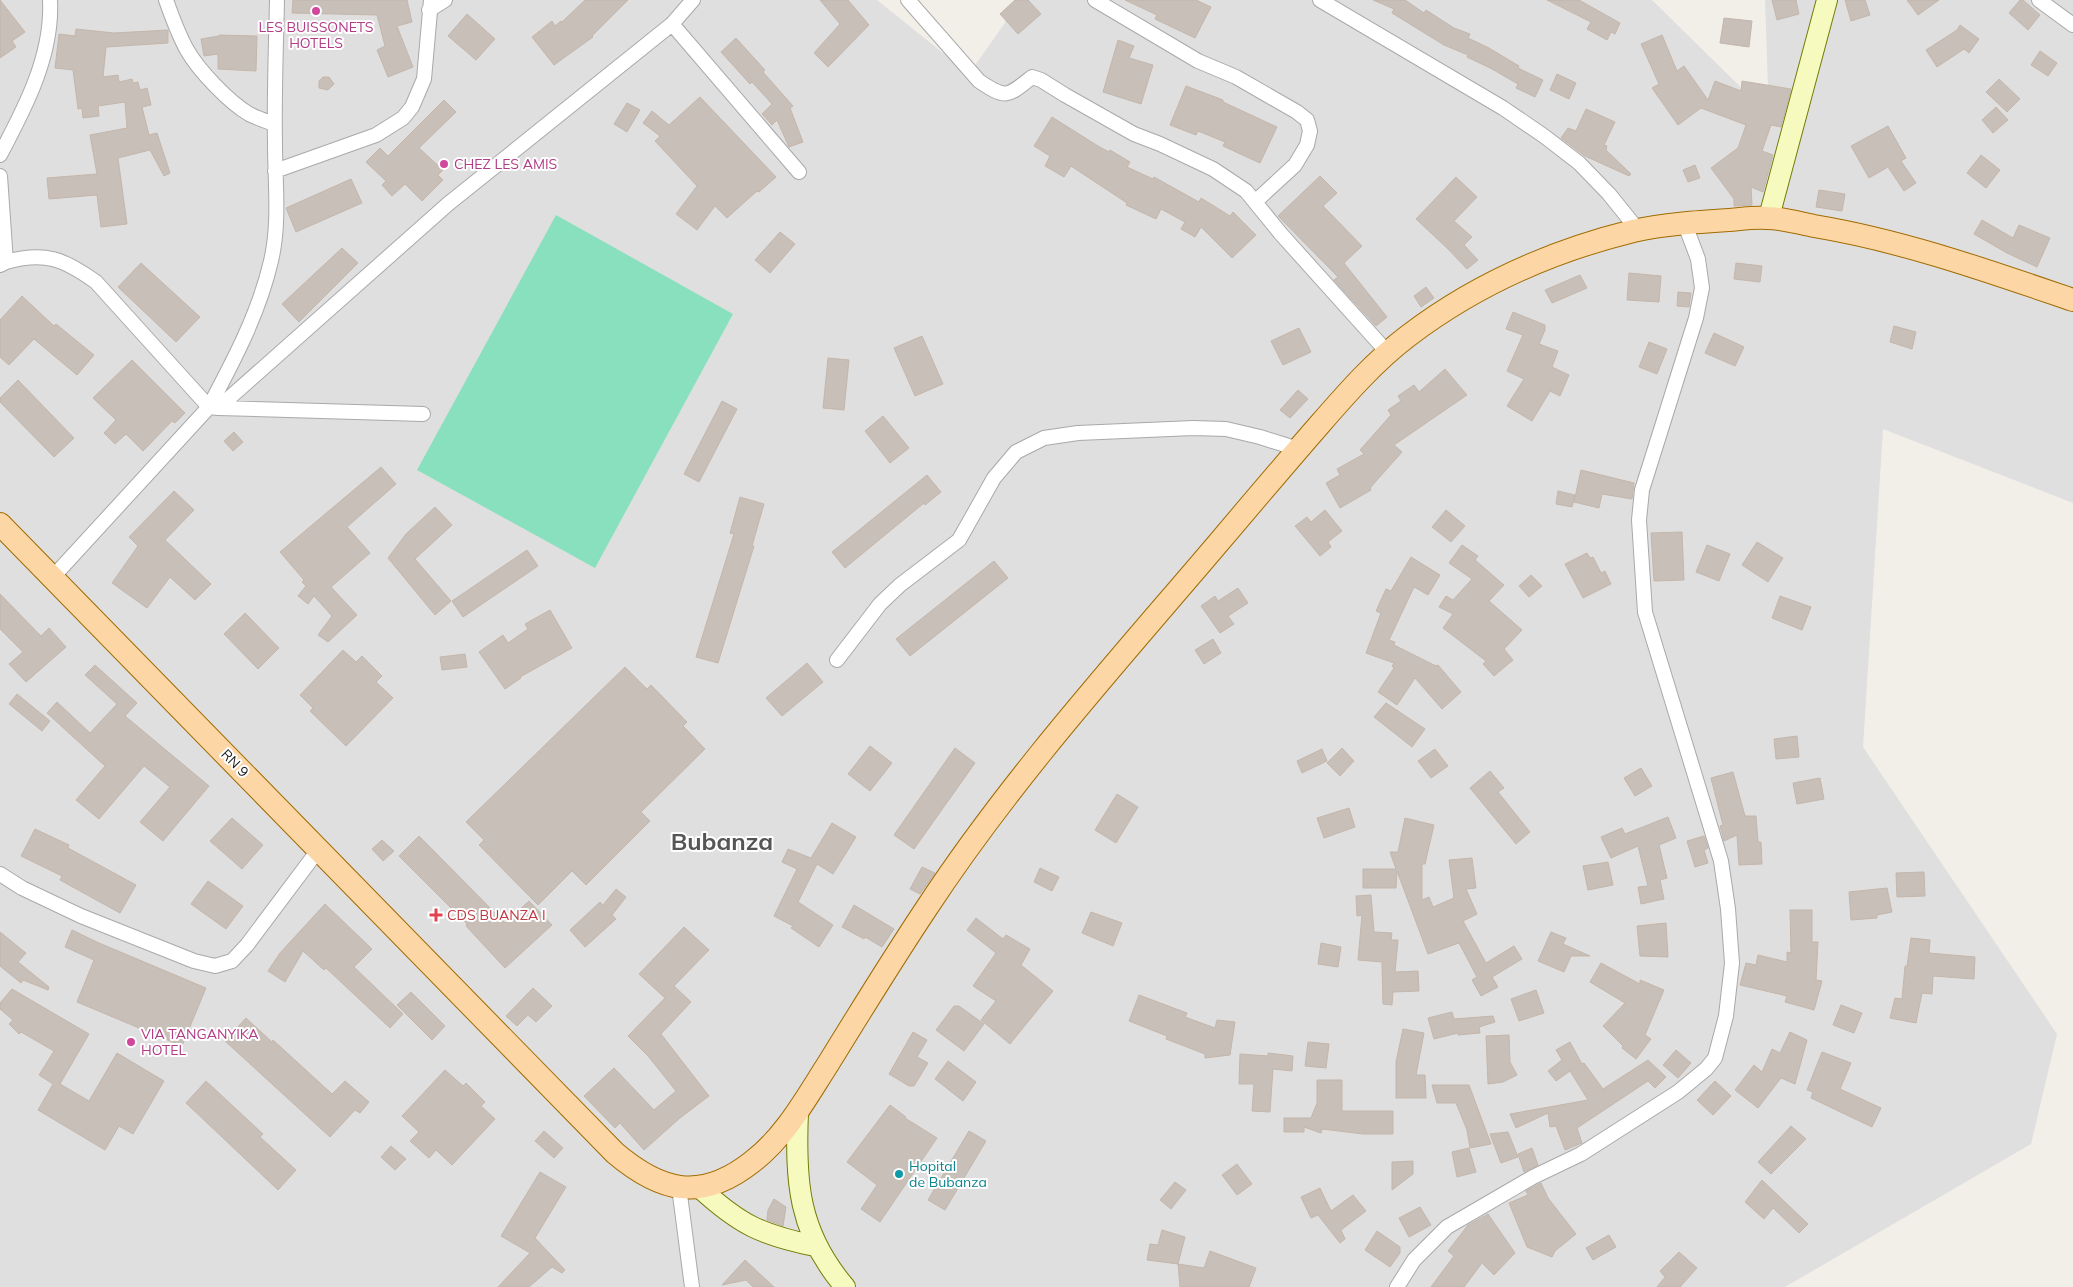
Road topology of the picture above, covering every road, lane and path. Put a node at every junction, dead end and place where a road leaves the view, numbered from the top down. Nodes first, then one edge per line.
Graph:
1 (50, 0) edge
2 (166, 0) edge
3 (277, 0) edge
4 (445, 0) edge
5 (693, 0) edge
6 (908, 0) edge
7 (1095, 0) edge
8 (1320, 0) edge
9 (1827, 0) edge
10 (2039, 0) edge
11 (430, 5) edge
12 (672, 24) junction
13 (2073, 25) edge
14 (274, 124) junction
15 (0, 155) edge
16 (275, 171) junction
17 (799, 172) dead end
18 (0, 176) edge
19 (1256, 201) junction
20 (1769, 218) junction
21 (1684, 222) junction
22 (1638, 230) junction
23 (3, 264) edge
24 (2073, 300) edge
25 (1388, 353) junction
26 (214, 408) junction
27 (423, 414) dead end
28 (1298, 449) junction
29 (0, 524) edge
30 (53, 577) junction
31 (837, 660) dead end
32 (319, 849) junction
33 (0, 874) edge
34 (798, 1112) junction
35 (690, 1188) junction
36 (815, 1246) junction
37 (692, 1287) edge
38 (845, 1287) edge
39 (1397, 1287) edge

1 - 15 street
2 - 14 street
3 - 14 street
4 - 11 street
5 - 12 street
6 - 19 street
7 - 19 street
8 - 22 street
9 - 20 main road
10 - 13 street
11 - 16 street
12 - 17 street
12 - 26 street
14 - 16 street
16 - 26 street
18 - 23 street
19 - 25 street
20 - 21 main road
20 - 24 main road
21 - 22 main road
21 - 39 street
22 - 25 main road
23 - 26 street
25 - 28 main road
26 - 27 street
26 - 30 street
28 - 31 street
28 - 34 main road
29 - 30 main road, RN 9 / RN 9
30 - 32 main road, RN 9 / RN 9
32 - 33 street
32 - 35 main road, RN 9 / RN 9
34 - 35 main road
34 - 36 main road
35 - 36 main road
35 - 37 street
36 - 38 main road

